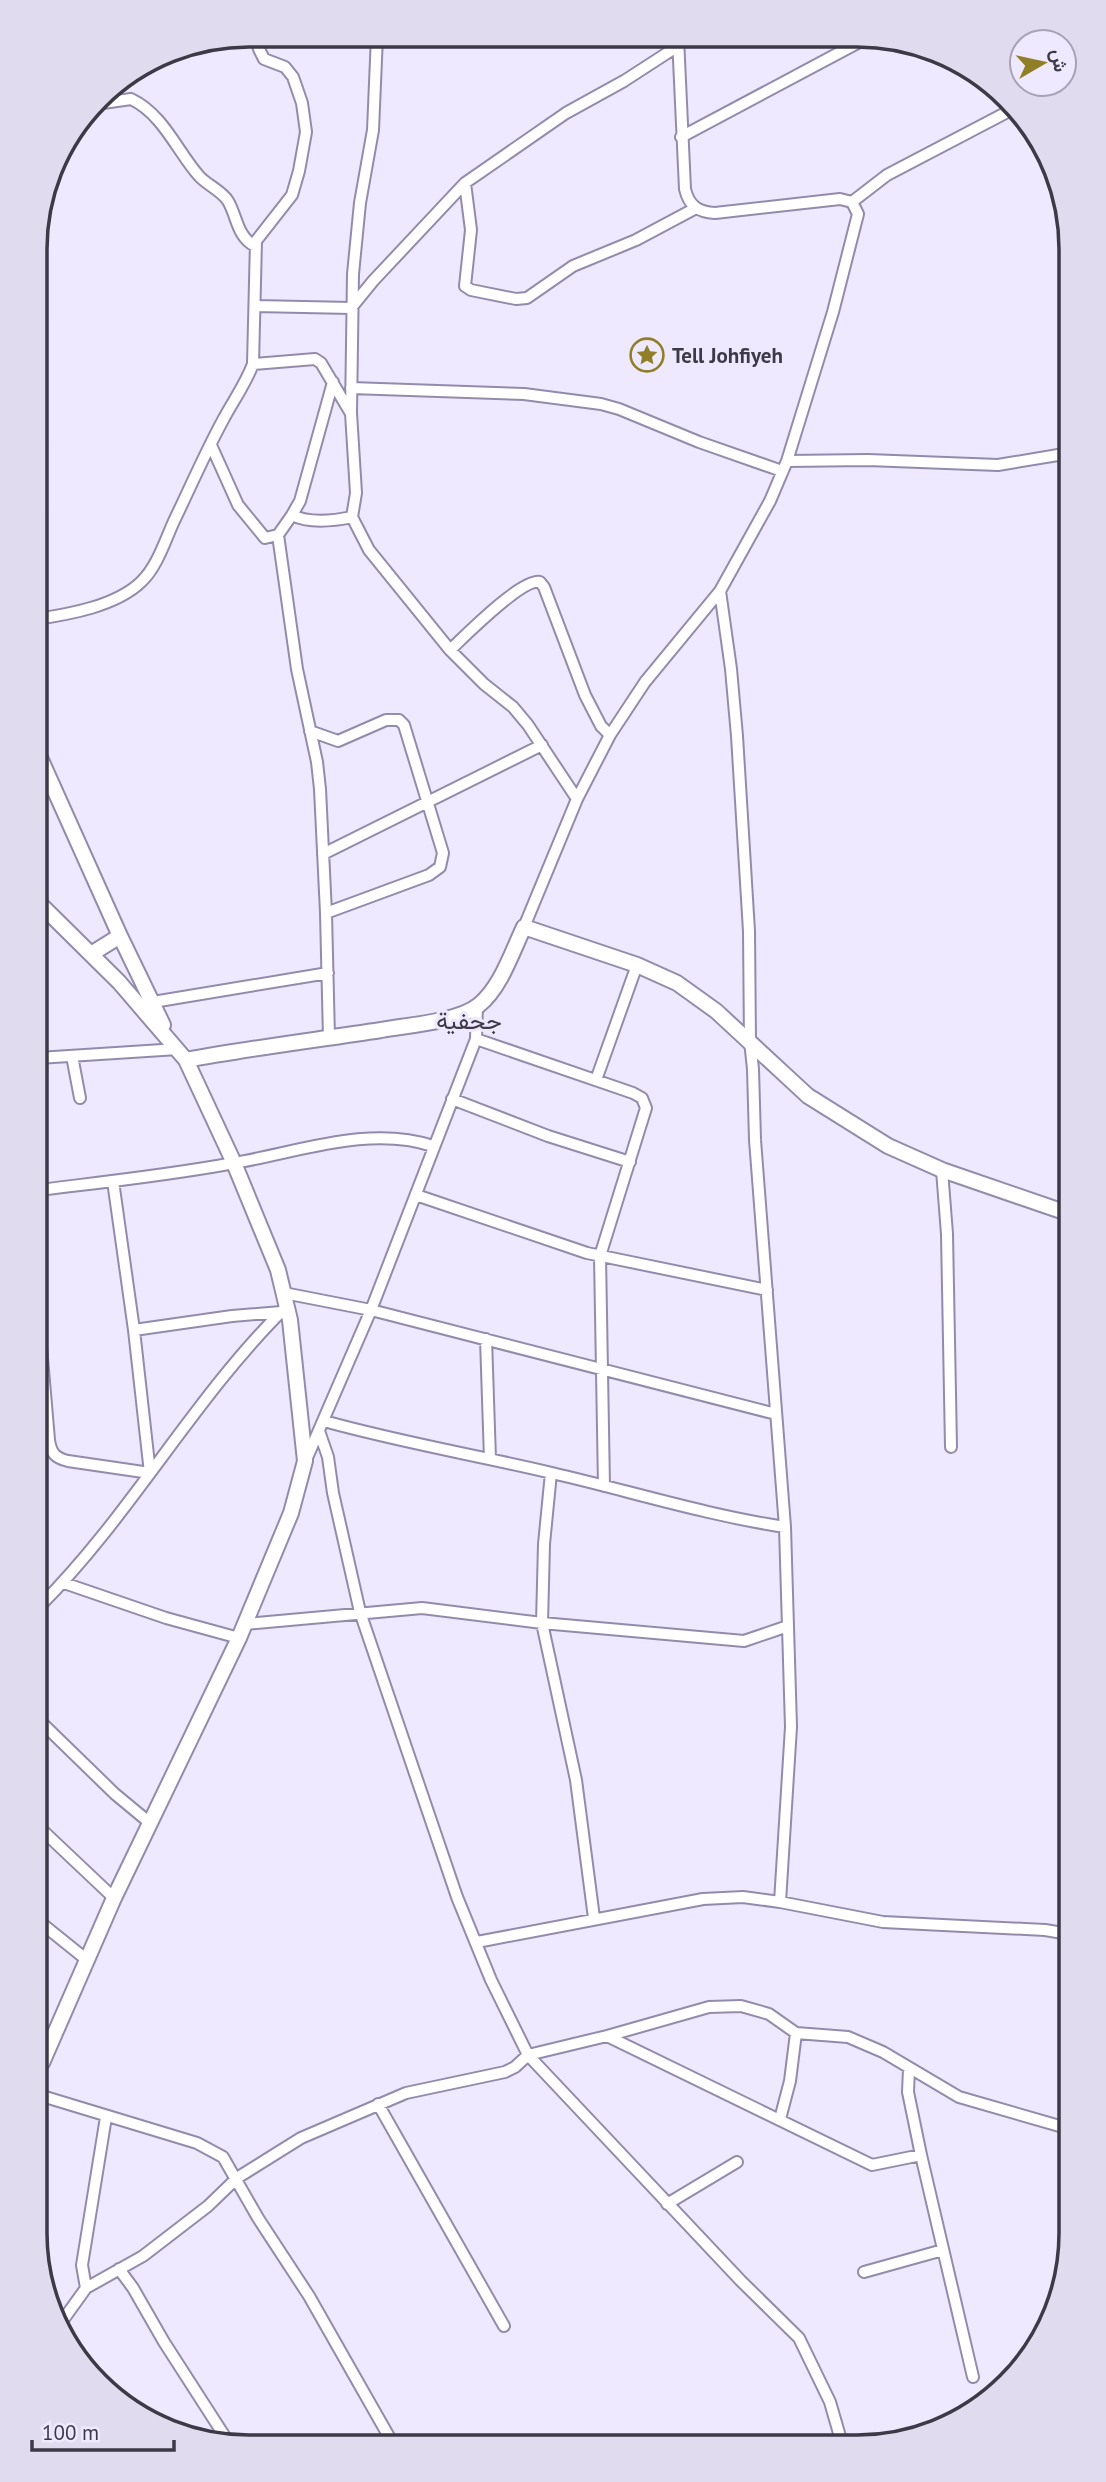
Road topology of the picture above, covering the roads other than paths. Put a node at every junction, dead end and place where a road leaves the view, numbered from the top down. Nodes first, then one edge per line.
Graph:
1 (259, 47) edge
2 (377, 47) edge
3 (671, 47) edge
4 (678, 47) edge
5 (850, 47) edge
6 (111, 102) edge
7 (1005, 113) edge
8 (681, 137) junction
9 (465, 184) junction
10 (852, 202) junction
11 (696, 208) junction
12 (255, 246) junction
13 (256, 306) junction
14 (351, 308) junction
15 (253, 364) junction
16 (333, 382) junction
17 (351, 388) junction
18 (351, 413) junction
19 (211, 445) junction
20 (1059, 454) edge
21 (784, 466) junction
22 (292, 515) junction
23 (352, 517) junction
24 (278, 535) junction
25 (720, 591) junction
26 (48, 617) edge
27 (450, 650) junction
28 (310, 731) junction
29 (610, 735) junction
30 (542, 744) junction
31 (48, 775) edge
32 (577, 799) junction
33 (428, 802) junction
34 (323, 854) junction
35 (48, 911) edge
36 (326, 913) junction
37 (524, 927) junction
38 (120, 936) junction
39 (92, 954) junction
40 (637, 965) junction
41 (328, 973) junction
42 (153, 1002) junction
43 (477, 1006) junction
44 (167, 1036) junction
45 (329, 1038) junction
46 (476, 1039) junction
47 (750, 1041) junction
48 (182, 1054) junction
49 (72, 1056) junction
50 (48, 1057) edge
51 (596, 1080) junction
52 (80, 1098) dead end
53 (452, 1099) junction
54 (433, 1146) junction
55 (630, 1162) junction
56 (234, 1163) junction
57 (942, 1170) junction
58 (113, 1181) junction
59 (48, 1189) edge
60 (416, 1195) junction
61 (1059, 1210) edge
62 (600, 1256) junction
63 (767, 1290) junction
64 (284, 1304) junction
65 (371, 1310) junction
66 (134, 1330) junction
67 (486, 1339) junction
68 (601, 1368) junction
69 (776, 1414) junction
70 (47, 1421) edge
71 (322, 1426) junction
72 (951, 1447) dead end
73 (489, 1459) junction
74 (305, 1461) junction
75 (551, 1472) junction
76 (150, 1473) junction
77 (604, 1486) junction
78 (785, 1527) junction
79 (64, 1583) junction
80 (47, 1594) edge
81 (51, 1595) junction
82 (47, 1599) edge
83 (360, 1612) junction
84 (542, 1623) junction
85 (245, 1624) junction
86 (788, 1626) junction
87 (239, 1638) junction
88 (47, 1729) edge
89 (150, 1823) junction
90 (47, 1835) edge
91 (114, 1898) junction
92 (780, 1902) junction
93 (594, 1918) junction
94 (47, 1928) edge
95 (1058, 1932) edge
96 (477, 1942) junction
97 (87, 1960) junction
98 (796, 2033) junction
99 (607, 2036) junction
100 (47, 2038) edge
101 (528, 2055) junction
102 (909, 2068) junction
103 (47, 2098) edge
104 (378, 2104) junction
105 (106, 2117) junction
106 (780, 2119) junction
107 (1058, 2126) edge
108 (921, 2155) junction
109 (737, 2162) dead end
110 (237, 2178) junction
111 (667, 2204) junction
112 (943, 2250) junction
113 (119, 2269) junction
114 (864, 2272) dead end
115 (86, 2288) junction
116 (66, 2316) edge
117 (505, 2326) dead end
118 (972, 2377) dead end
119 (222, 2432) edge
120 (388, 2435) edge
121 (840, 2435) edge

1 - 12 street
2 - 14 street
3 - 9 street
4 - 8 street
5 - 8 street
6 - 12 street
7 - 10 street
8 - 11 street
9 - 11 street
9 - 14 street
10 - 11 street
10 - 21 street
12 - 13 street
13 - 14 street
13 - 15 street
14 - 17 street
15 - 16 street
15 - 19 street
16 - 18 street
16 - 22 street
17 - 18 street
17 - 21 street
18 - 23 street
19 - 24 street
19 - 26 street
20 - 21 street
21 - 25 street
22 - 23 street
22 - 24 street
23 - 27 street
24 - 28 street
25 - 29 street
25 - 47 street
27 - 29 street
27 - 30 street
28 - 33 street
28 - 34 street
29 - 32 street
30 - 32 street
30 - 33 street
31 - 38 street
32 - 37 street
33 - 34 street
33 - 36 street
34 - 36 street
35 - 39 street
36 - 41 street
37 - 40 street
37 - 43 street
38 - 39 street
38 - 42 street
39 - 44 street
40 - 47 street
40 - 51 street
41 - 42 street
41 - 45 street
42 - 44 street
43 - 45 street
43 - 46 street
44 - 48 street
45 - 48 street
46 - 51 street
46 - 53 street
47 - 57 street
47 - 63 street
48 - 49 street
48 - 56 street
49 - 50 street
49 - 52 street
51 - 55 street
53 - 54 street
53 - 55 street
54 - 56 street
54 - 60 street
55 - 62 street
56 - 58 street
56 - 64 street
57 - 61 street
57 - 72 street
58 - 59 street
58 - 66 street
60 - 62 street
60 - 65 street
62 - 63 street
62 - 68 street
63 - 69 street
64 - 65 street
64 - 66 street
64 - 74 street
64 - 76 street
65 - 67 street
65 - 71 street
66 - 76 street
67 - 68 street
67 - 73 street
68 - 69 street
68 - 77 street
69 - 78 street
70 - 76 street
71 - 73 street
71 - 74 street
71 - 83 street
73 - 75 street
74 - 85 street
75 - 77 street
75 - 84 street
76 - 79 street
77 - 78 street
78 - 86 street
79 - 81 street
79 - 87 street
80 - 81 street
81 - 82 street
83 - 84 street
83 - 85 street
83 - 96 street
84 - 86 street
84 - 93 street
85 - 87 street
86 - 92 street
87 - 89 street
88 - 89 street
89 - 91 street
90 - 91 street
91 - 97 street
92 - 93 street
92 - 95 street
93 - 96 street
94 - 97 street
96 - 101 street
97 - 100 street
98 - 99 street
98 - 102 street
98 - 106 street
99 - 101 street
99 - 106 street
101 - 104 street
101 - 111 street
102 - 107 street
102 - 108 street
103 - 105 street
104 - 110 street
104 - 117 street
105 - 110 street
105 - 115 street
106 - 108 street
108 - 112 street
109 - 111 street
110 - 113 street
110 - 120 street
111 - 121 street
112 - 114 street
112 - 118 street
113 - 115 street
113 - 119 street
115 - 116 street

